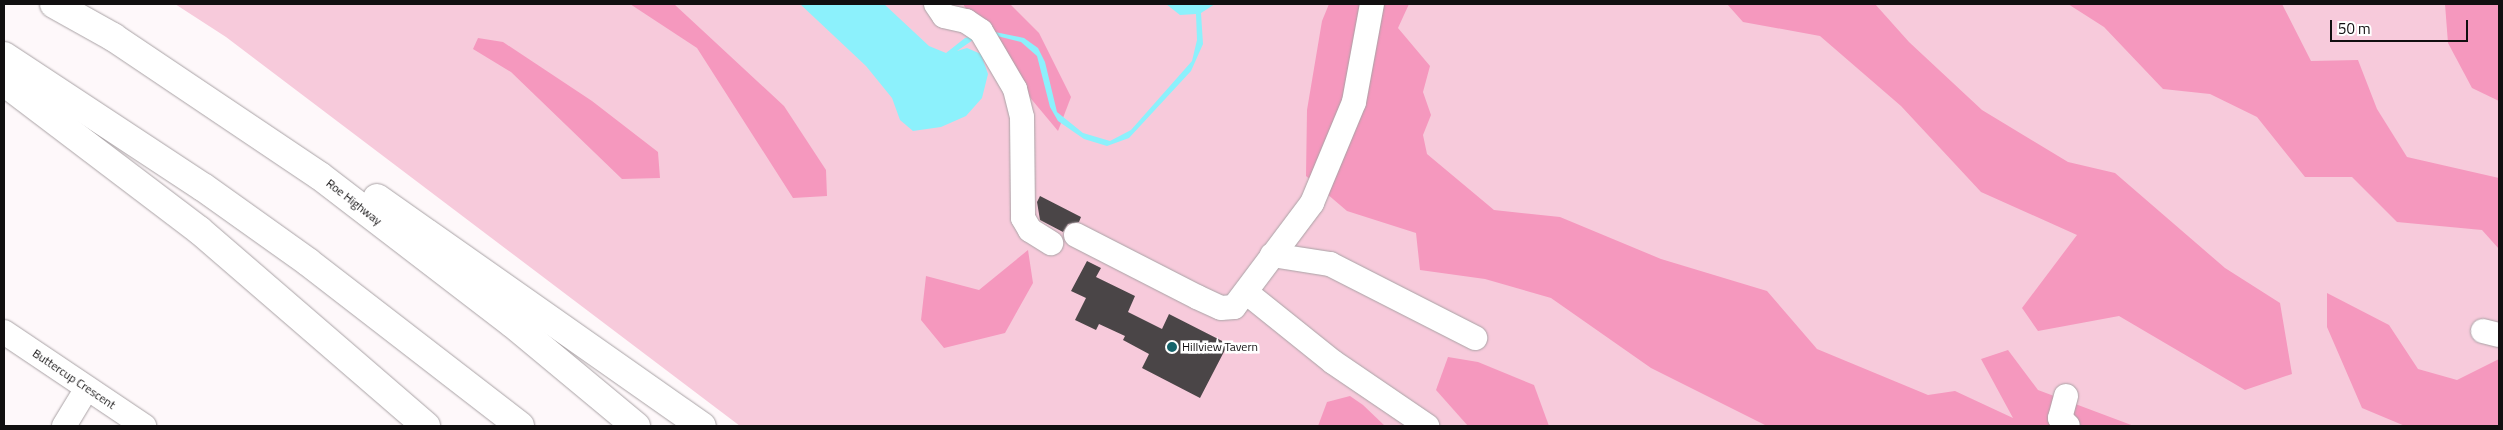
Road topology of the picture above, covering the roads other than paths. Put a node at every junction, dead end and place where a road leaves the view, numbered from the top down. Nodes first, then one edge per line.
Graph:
1 (54, 4) edge
2 (936, 4) edge
3 (1372, 4) edge
4 (113, 37) junction
5 (4, 56) edge
6 (4, 82) edge
7 (1076, 235) dead end
8 (1051, 243) dead end
9 (1272, 255) junction
10 (1247, 293) junction
11 (4, 332) edge
12 (1475, 338) dead end
13 (87, 388) junction
14 (2066, 396) dead end
15 (64, 426) edge
16 (144, 426) edge
17 (426, 426) edge
18 (520, 426) edge
19 (636, 426) edge
20 (702, 426) edge
21 (1427, 426) edge
22 (2068, 426) edge

1 - 4 highway, Roe Highway
2 - 8 street
3 - 9 street
4 - 19 highway, Roe Highway
4 - 20 highway
5 - 18 highway
6 - 17 highway
7 - 10 street
9 - 10 street
9 - 12 street
10 - 21 street
11 - 13 street, Buttercup Crescent
13 - 15 street
13 - 16 street, Buttercup Crescent
14 - 22 street

